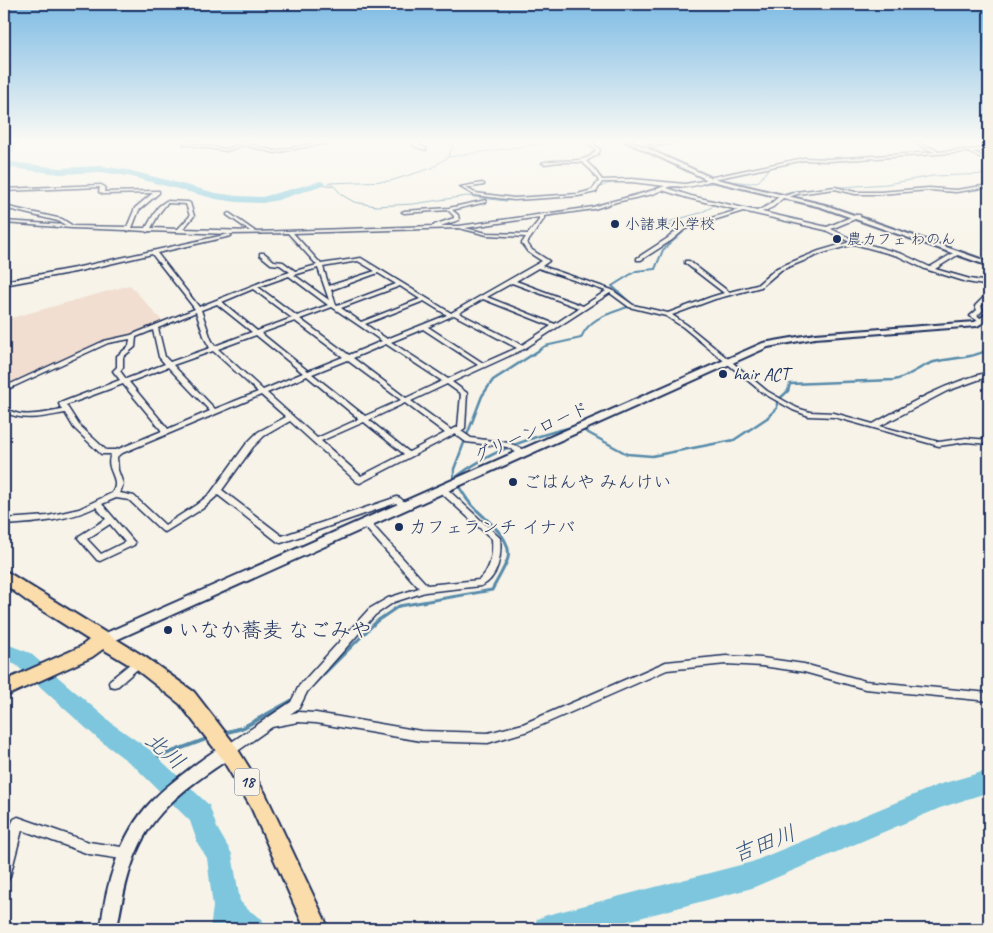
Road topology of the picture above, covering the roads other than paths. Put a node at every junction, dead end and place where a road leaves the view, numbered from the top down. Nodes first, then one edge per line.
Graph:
1 (478, 185) edge
2 (599, 185) edge
3 (652, 185) edge
4 (691, 185) edge
5 (734, 185) edge
6 (989, 186) edge
7 (666, 188) junction
8 (4, 190) edge
9 (948, 191) junction
10 (784, 196) junction
11 (931, 196) dead end
12 (484, 201) dead end
13 (4, 207) edge
14 (449, 209) junction
15 (742, 210) junction
16 (404, 212) dead end
17 (757, 213) junction
18 (229, 214) dead end
19 (542, 216) junction
20 (858, 216) junction
21 (4, 222) edge
22 (72, 227) junction
23 (459, 227) junction
24 (427, 229) junction
25 (827, 229) junction
26 (128, 230) junction
27 (147, 231) junction
28 (179, 231) junction
29 (289, 232) junction
30 (233, 233) junction
31 (255, 233) junction
32 (529, 236) junction
33 (854, 242) junction
34 (154, 253) junction
35 (956, 253) junction
36 (262, 254) dead end
37 (639, 259) dead end
38 (686, 262) dead end
39 (989, 264) edge
40 (320, 266) junction
41 (538, 266) junction
42 (931, 269) junction
43 (380, 271) junction
44 (292, 274) junction
45 (512, 281) junction
46 (4, 283) edge
47 (400, 284) junction
48 (989, 284) edge
49 (255, 288) junction
50 (327, 289) junction
51 (989, 290) edge
52 (610, 291) junction
53 (728, 294) junction
54 (483, 297) junction
55 (425, 299) junction
56 (218, 302) junction
57 (335, 307) junction
58 (584, 308) junction
59 (198, 309) junction
60 (452, 314) junction
61 (668, 315) junction
62 (296, 319) junction
63 (985, 319) edge
64 (360, 324) junction
65 (423, 326) junction
66 (556, 326) junction
67 (155, 327) junction
68 (257, 333) junction
69 (133, 336) junction
70 (387, 342) junction
71 (522, 348) junction
72 (214, 349) junction
73 (348, 357) junction
74 (728, 361) junction
75 (169, 366) junction
76 (483, 366) junction
77 (308, 374) junction
78 (989, 374) edge
79 (123, 382) junction
80 (447, 382) junction
81 (4, 389) edge
82 (263, 392) junction
83 (406, 400) junction
84 (4, 410) edge
85 (66, 411) junction
86 (214, 412) junction
87 (291, 417) junction
88 (364, 419) junction
89 (874, 426) junction
90 (166, 431) junction
91 (453, 432) junction
92 (316, 440) junction
93 (989, 442) edge
94 (117, 452) junction
95 (524, 453) junction
96 (409, 455) junction
97 (442, 489) junction
98 (217, 490) junction
99 (114, 495) junction
100 (97, 503) junction
101 (405, 506) junction
102 (111, 520) junction
103 (4, 522) edge
104 (366, 523) junction
105 (4, 576) edge
106 (425, 589) junction
107 (103, 640) junction
108 (139, 662) junction
109 (17, 677) edge
110 (114, 683) dead end
111 (4, 689) edge
112 (989, 697) edge
113 (272, 722) junction
114 (228, 751) junction
115 (128, 854) junction
116 (4, 876) edge
117 (109, 929) edge
118 (317, 929) edge

1 - 2 street
3 - 7 street
4 - 7 street
5 - 10 street
6 - 9 street
7 - 15 street
7 - 19 street
8 - 26 street
9 - 10 street
9 - 11 street
10 - 17 street
10 - 20 street
12 - 14 street
13 - 22 street
14 - 16 street
14 - 24 street
15 - 17 street
15 - 37 street
17 - 25 street
18 - 31 street
19 - 23 street
19 - 32 street
20 - 25 street
20 - 35 street
21 - 22 street
22 - 26 street
23 - 24 street
23 - 32 street
24 - 29 street
25 - 33 street
26 - 27 street
27 - 28 street
27 - 28 street
28 - 30 street
29 - 31 street
29 - 40 street
30 - 31 street
30 - 34 street
32 - 41 street
33 - 42 street
33 - 53 street
34 - 46 street
34 - 59 street
35 - 39 street
35 - 42 street
36 - 44 street
38 - 53 street
40 - 43 street
40 - 44 street
40 - 50 street
41 - 45 street
41 - 52 street
42 - 48 street
43 - 47 street
43 - 50 street
44 - 49 street
44 - 57 street
45 - 54 street
45 - 58 street
47 - 55 street
47 - 57 street
49 - 56 street
49 - 62 street
50 - 57 street
51 - 63 street
52 - 58 street
52 - 61 street
53 - 61 street
54 - 60 street
54 - 66 street
55 - 60 street
55 - 64 street
56 - 59 street
56 - 68 street
57 - 62 street
57 - 64 street
58 - 66 street
59 - 67 street
59 - 72 street
60 - 65 street
60 - 71 street
61 - 74 street
62 - 68 street
62 - 73 street
63 - 74 street, グリーンロード
64 - 70 street
65 - 70 street
65 - 76 street
66 - 71 street
67 - 69 street
67 - 75 street
68 - 72 street
68 - 77 street
69 - 79 street
69 - 81 street
70 - 73 street
70 - 80 street
71 - 76 street
72 - 75 street
72 - 82 street
73 - 77 street
73 - 83 street
74 - 89 street
74 - 95 street, グリーンロード
75 - 79 street
75 - 86 street
76 - 80 street
77 - 82 street
77 - 88 street
78 - 89 street
79 - 85 street
79 - 90 street
80 - 83 street
80 - 91 street
82 - 86 street
82 - 87 street
83 - 88 street
83 - 91 street
84 - 85 street
85 - 94 street
86 - 90 street
87 - 92 street
87 - 98 street
88 - 92 street
88 - 96 street
89 - 93 street
90 - 94 street
91 - 95 street
91 - 96 street
92 - 96 street
94 - 99 street
95 - 97 street, グリーンロード
97 - 101 street, グリーンロード
97 - 106 street
98 - 99 street
98 - 101 street
99 - 100 street
100 - 102 street
100 - 103 street
101 - 104 street, グリーンロード
102 - 102 street
104 - 106 street
104 - 107 street, グリーンロード
105 - 107 highway, 18
106 - 113 street
107 - 108 highway, 18
107 - 109 highway
108 - 110 street
108 - 114 highway, 18
109 - 111 highway
112 - 113 street
113 - 114 street
114 - 115 street
114 - 118 highway, 18
115 - 116 street
115 - 117 street

